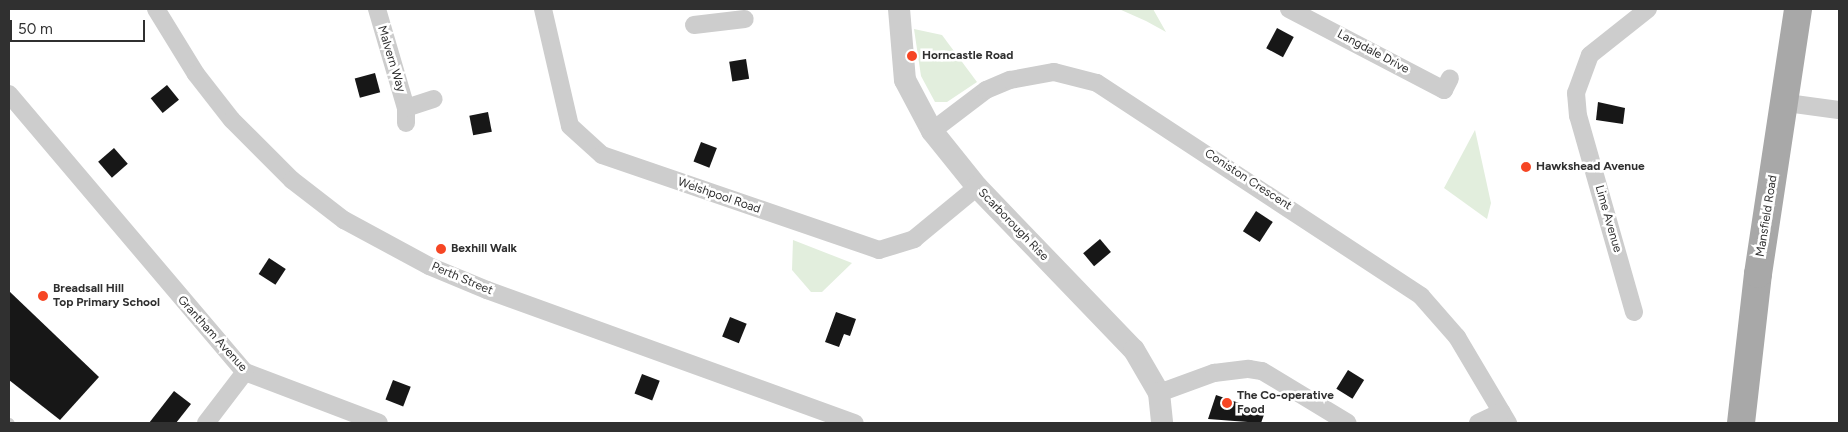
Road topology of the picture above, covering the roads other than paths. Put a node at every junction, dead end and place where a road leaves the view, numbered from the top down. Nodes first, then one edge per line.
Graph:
1 (157, 9) edge
2 (377, 9) edge
3 (543, 9) edge
4 (899, 9) edge
5 (1289, 9) edge
6 (1648, 9) edge
7 (1798, 9) edge
8 (718, 16) edge
9 (745, 19) dead end
10 (694, 25) dead end
11 (1450, 78) dead end
12 (9, 94) edge
13 (434, 99) dead end
14 (1787, 103) junction
15 (1839, 110) edge
16 (932, 131) junction
17 (977, 187) junction
18 (1634, 312) dead end
19 (245, 372) junction
20 (1159, 393) junction
21 (1505, 417) edge
22 (361, 420) edge
23 (206, 423) edge
24 (379, 423) edge
25 (855, 423) edge
26 (1162, 423) edge
27 (1348, 423) edge
28 (1478, 423) edge
29 (1741, 423) edge

1 - 25 street, Perth Street
2 - 13 street, Malvern Way
3 - 17 street, Welshpool Road
4 - 16 street, Scarborough Rise
5 - 11 street, Langdale Drive
6 - 18 street, Lime Avenue
7 - 14 main road, Mansfield Road
8 - 9 street
8 - 10 street
12 - 19 street, Grantham Avenue
14 - 15 street
14 - 29 main road, Mansfield Road
16 - 17 street, Scarborough Rise
16 - 21 street, Coniston Crescent
17 - 20 street, Scarborough Rise
19 - 22 street, Grantham Avenue
19 - 23 street
20 - 26 street, Scarborough Rise
20 - 27 street
21 - 28 street
22 - 24 street, Grantham Avenue

